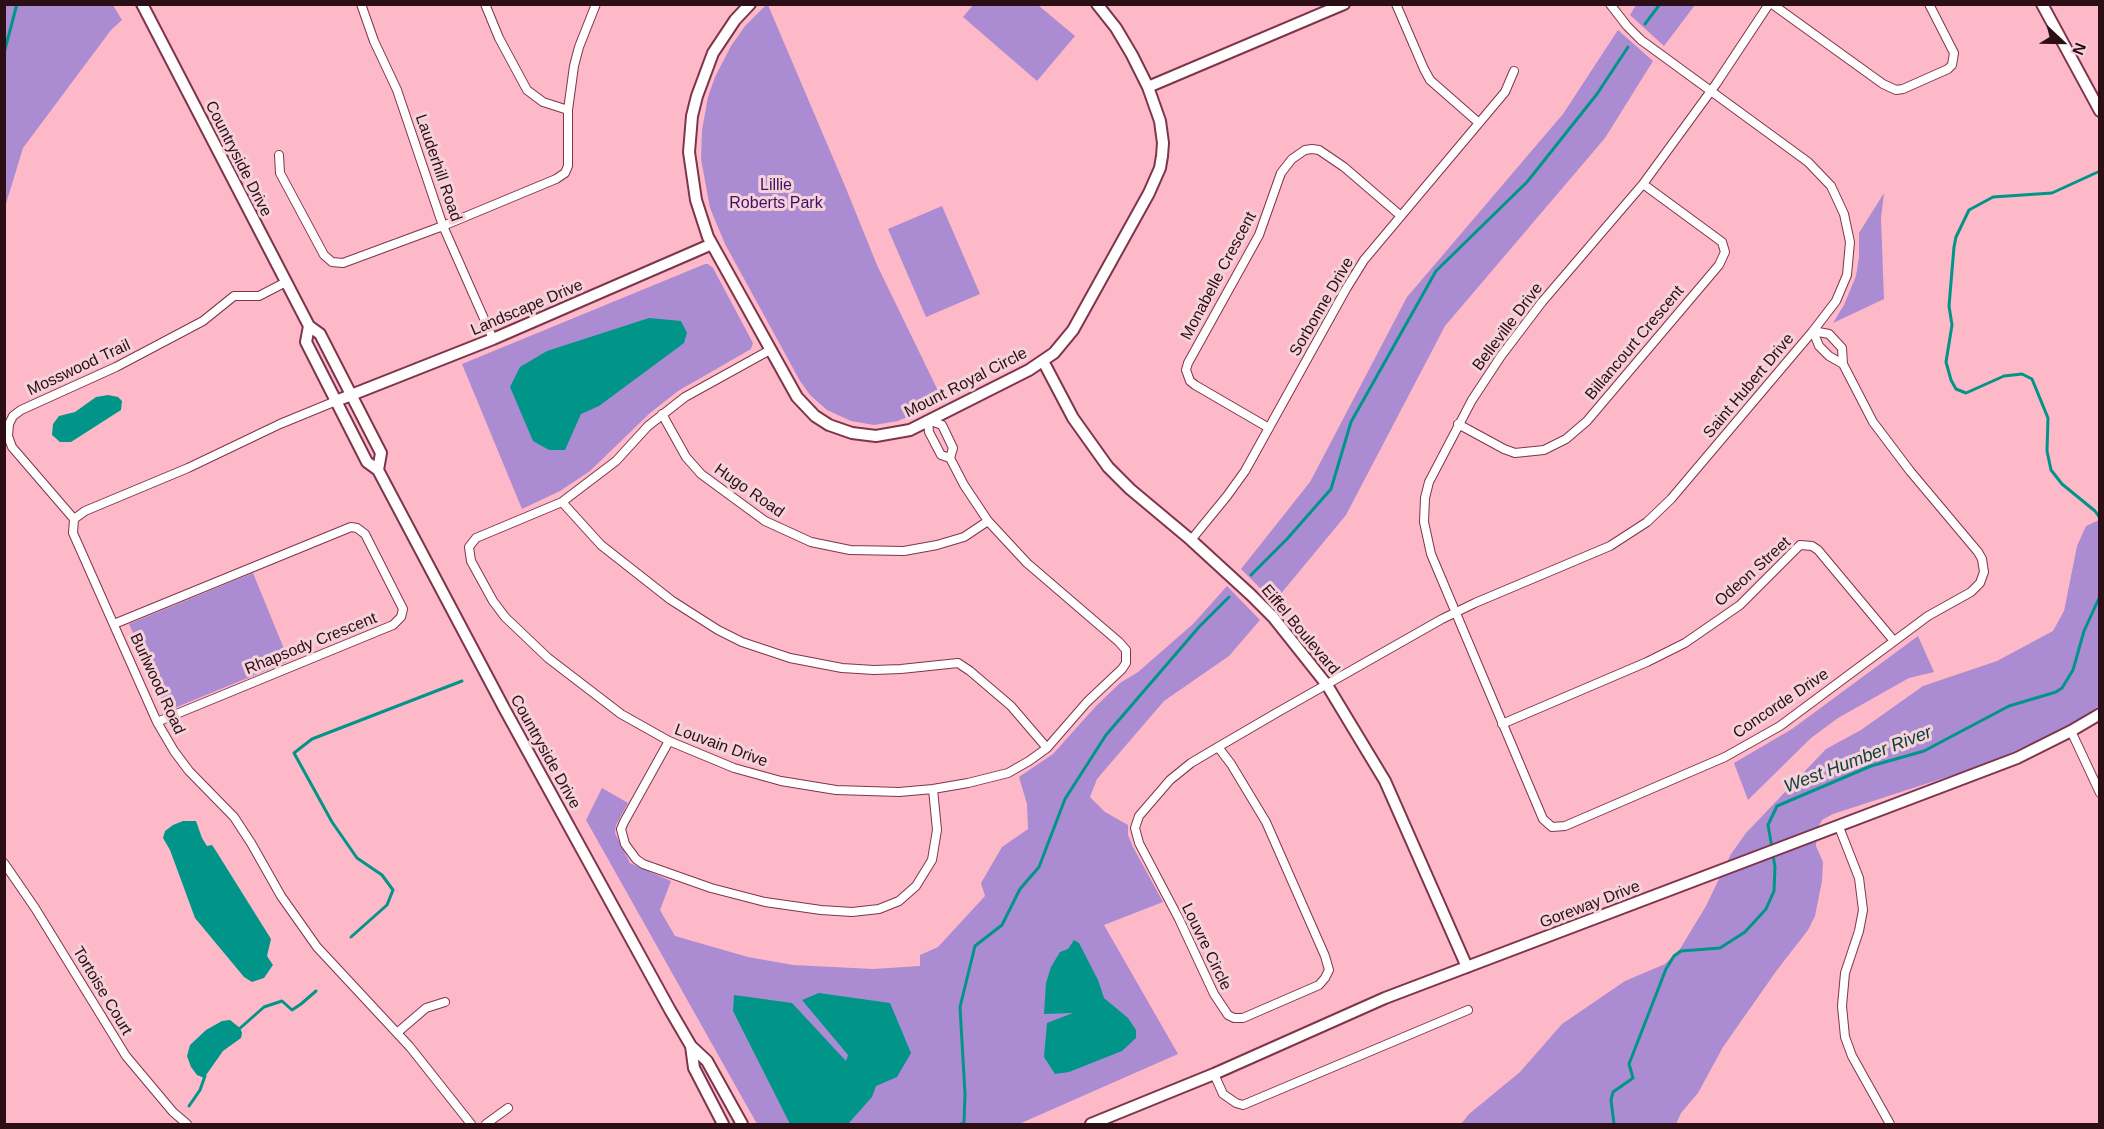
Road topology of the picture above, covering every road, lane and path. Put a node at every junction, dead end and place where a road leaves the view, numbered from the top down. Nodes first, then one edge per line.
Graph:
1 (142, 4) edge
2 (361, 4) edge
3 (485, 4) edge
4 (596, 4) edge
5 (750, 4) edge
6 (1097, 4) edge
7 (1344, 4) edge
8 (1396, 4) edge
9 (1610, 4) edge
10 (1770, 4) edge
11 (1929, 4) edge
12 (2042, 4) edge
13 (1514, 71) dead end
14 (1148, 87) junction
15 (1710, 91) junction
16 (568, 110) junction
17 (2100, 111) edge
18 (1479, 123) junction
19 (279, 155) dead end
20 (1643, 184) junction
21 (1401, 216) junction
22 (443, 226) junction
23 (712, 244) junction
24 (286, 282) junction
25 (309, 326) junction
26 (1813, 331) junction
27 (493, 339) junction
28 (770, 350) junction
29 (1043, 361) junction
30 (1843, 364) junction
31 (352, 396) junction
32 (336, 401) junction
33 (662, 414) junction
34 (928, 420) junction
35 (1458, 424) junction
36 (1269, 428) junction
37 (950, 458) junction
38 (378, 470) junction
39 (562, 502) junction
40 (74, 519) junction
41 (988, 521) junction
42 (1191, 540) junction
43 (1456, 612) junction
44 (114, 624) junction
45 (1894, 641) junction
46 (1327, 685) junction
47 (2100, 714) edge
48 (157, 722) junction
49 (1502, 724) junction
50 (2071, 731) junction
51 (669, 741) junction
52 (1218, 747) junction
53 (1047, 748) junction
54 (933, 789) junction
55 (2100, 793) edge
56 (1839, 827) junction
57 (4, 863) edge
58 (1467, 967) junction
59 (446, 1002) dead end
60 (1468, 1010) dead end
61 (398, 1032) junction
62 (691, 1046) junction
63 (1214, 1074) junction
64 (508, 1108) dead end
65 (187, 1125) edge
66 (471, 1125) edge
67 (486, 1125) edge
68 (723, 1125) edge
69 (742, 1125) edge
70 (1091, 1125) edge
71 (1890, 1125) edge

1 - 24 street, Countryside Drive
2 - 22 street, Lauderhill Road
3 - 16 street
4 - 16 street
5 - 23 street, Mount Royal Circle
6 - 14 street, Mount Royal Circle
7 - 14 street
8 - 18 street
9 - 15 street, Saint Hubert Drive
10 - 11 street
10 - 15 street, Belleville Drive
12 - 17 street
13 - 18 street, Sorbonne Drive
14 - 29 street, Mount Royal Circle
15 - 20 street, Belleville Drive
15 - 26 street, Saint Hubert Drive
16 - 22 street
18 - 21 street, Sorbonne Drive
19 - 22 street
20 - 35 street, Belleville Drive
20 - 35 street, Billancourt Crescent
21 - 36 street, Sorbonne Drive
21 - 36 street, Monabelle Crescent
22 - 27 street, Lauderhill Road
23 - 27 street, Landscape Drive
23 - 28 street, Mount Royal Circle
24 - 25 street, Countryside Drive
24 - 40 street, Mosswood Trail
25 - 31 street, Countryside Drive
25 - 32 street, Countryside Drive
26 - 30 street, Concorde Drive
26 - 30 street, Concorde Drive
26 - 43 street, Saint Hubert Drive
27 - 31 street, Landscape Drive
28 - 33 street, Louvain Drive
28 - 34 street, Mount Royal Circle
29 - 34 street, Mount Royal Circle
29 - 42 street, Eiffel Boulevard
30 - 45 street, Concorde Drive
31 - 32 street, Landscape Drive
31 - 38 street, Countryside Drive
32 - 38 street, Countryside Drive
32 - 40 street
33 - 39 street, Louvain Drive
33 - 41 street, Hugo Road
34 - 37 street, Louvain Drive
34 - 37 street, Louvain Drive
35 - 43 street, Belleville Drive
36 - 42 street, Sorbonne Drive
37 - 41 street, Louvain Drive
38 - 62 street, Countryside Drive
39 - 51 street, Louvain Drive
39 - 53 street
40 - 44 street, Burlwood Road
41 - 53 street, Louvain Drive
42 - 46 street, Eiffel Boulevard
43 - 46 street, Saint Hubert Drive
43 - 49 street, Concorde Drive
44 - 48 street, Burlwood Road
44 - 48 street, Rhapsody Crescent
45 - 49 street, Odeon Street
45 - 49 street, Concorde Drive
46 - 52 street, Louvre Circle
46 - 58 street, Eiffel Boulevard
47 - 50 street, Goreway Drive
48 - 61 street, Burlwood Road
50 - 55 street
50 - 56 street, Goreway Drive
51 - 54 street, Louvain Drive
51 - 54 street
52 - 52 street, Louvre Circle
53 - 54 street, Louvain Drive
56 - 58 street, Goreway Drive
56 - 71 street
57 - 65 street, Tortoise Court
58 - 63 street, Goreway Drive
59 - 61 street
60 - 63 street
61 - 66 street, Burlwood Road
62 - 68 street, Countryside Drive
62 - 69 street, Countryside Drive
63 - 70 street, Goreway Drive
64 - 67 street

